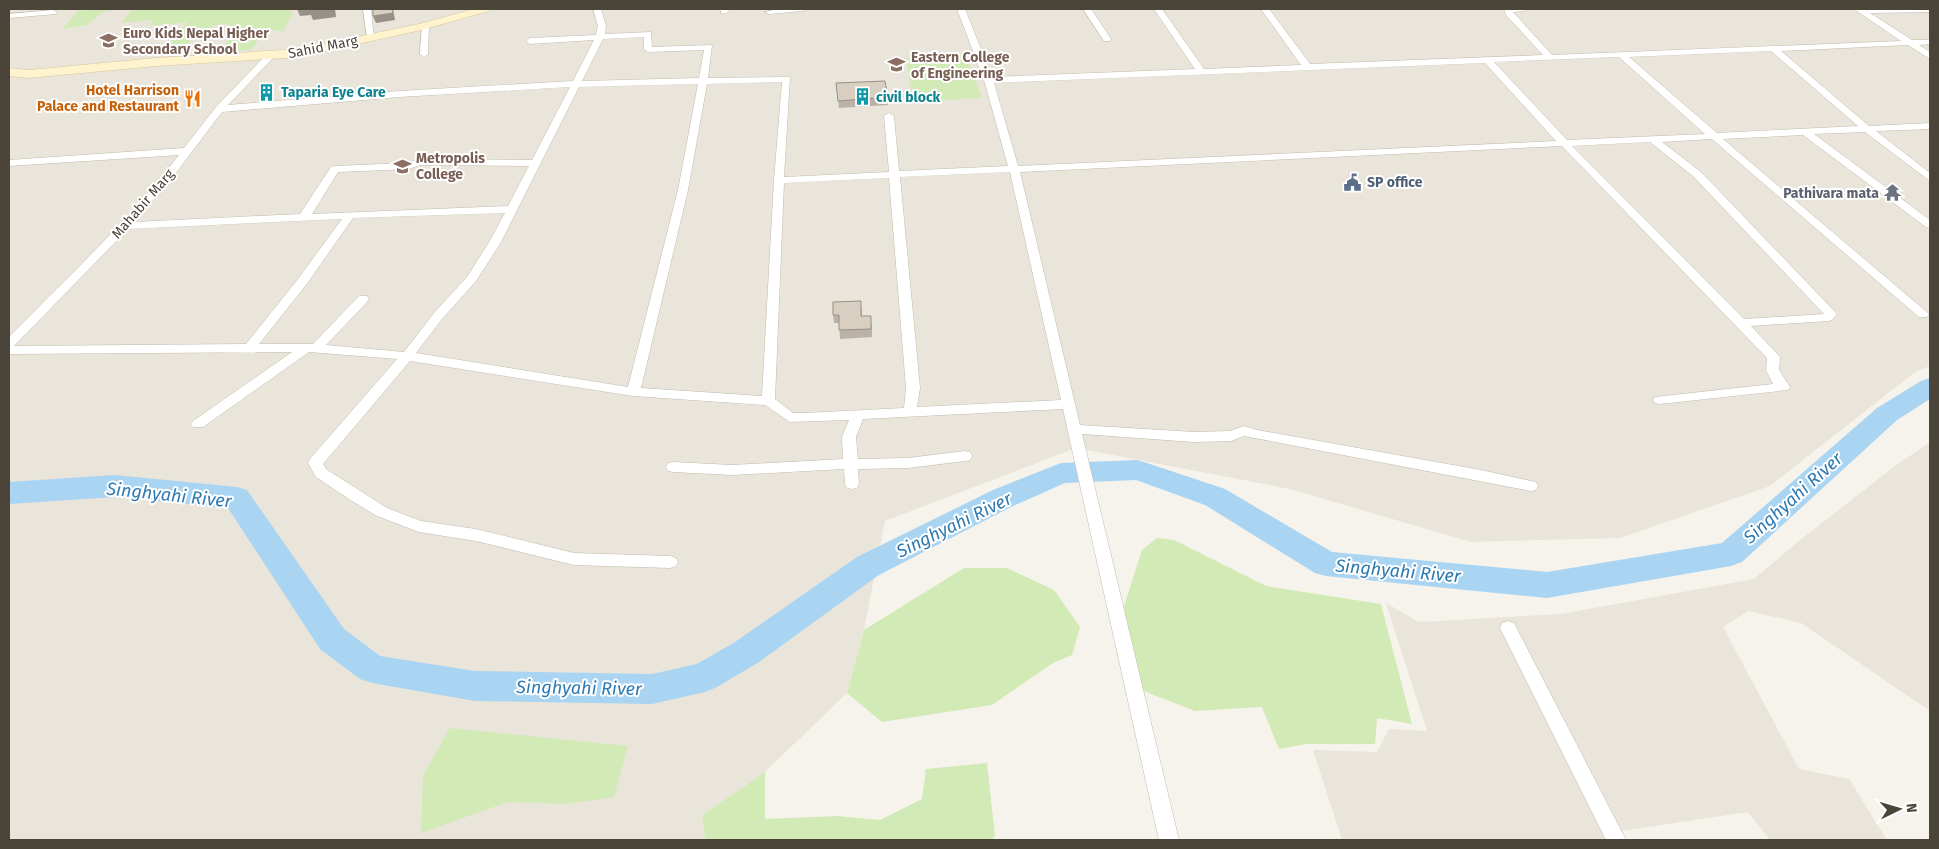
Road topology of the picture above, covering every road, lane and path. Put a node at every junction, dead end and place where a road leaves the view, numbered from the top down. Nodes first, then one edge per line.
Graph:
1 (368, 9) edge
2 (485, 9) edge
3 (597, 9) edge
4 (803, 9) edge
5 (961, 9) edge
6 (1087, 9) edge
7 (1158, 9) edge
8 (1265, 9) edge
9 (1521, 9) edge
10 (1860, 10) edge
11 (1930, 10) edge
12 (53, 12) dead end
13 (769, 12) dead end
14 (9, 16) edge
15 (425, 26) junction
16 (600, 37) junction
17 (371, 38) junction
18 (1107, 39) dead end
19 (530, 41) dead end
20 (1930, 42) edge
21 (1908, 43) junction
22 (1773, 48) junction
23 (424, 54) dead end
24 (1622, 55) junction
25 (270, 56) junction
26 (1930, 56) edge
27 (1550, 58) junction
28 (1488, 61) junction
29 (1307, 67) junction
30 (9, 72) edge
31 (1201, 72) junction
32 (989, 80) junction
33 (702, 81) junction
34 (576, 84) junction
35 (219, 109) junction
36 (889, 116) dead end
37 (1930, 126) edge
38 (1867, 129) junction
39 (1805, 132) junction
40 (1714, 136) junction
41 (1654, 140) junction
42 (1565, 144) junction
43 (188, 151) junction
44 (23, 162) junction
45 (9, 163) edge
46 (536, 163) junction
47 (1014, 169) junction
48 (9, 174) edge
49 (894, 176) junction
50 (1930, 178) edge
51 (779, 180) junction
52 (512, 209) junction
53 (350, 215) junction
54 (304, 217) junction
55 (125, 226) junction
56 (1930, 226) edge
57 (363, 299) dead end
58 (1924, 314) dead end
59 (1740, 323) junction
60 (9, 344) edge
61 (249, 349) junction
62 (310, 349) junction
63 (9, 350) edge
64 (407, 356) junction
65 (633, 392) junction
66 (1660, 400) dead end
67 (768, 401) junction
68 (1067, 404) junction
69 (910, 413) junction
70 (857, 416) junction
71 (198, 424) dead end
72 (1075, 434) junction
73 (965, 456) dead end
74 (850, 464) junction
75 (673, 466) dead end
76 (852, 484) dead end
77 (1531, 486) dead end
78 (670, 562) dead end
79 (1508, 628) dead end
80 (1169, 840) edge
81 (1616, 840) edge

1 - 17 street
2 - 15 main road, Sahid Marg
3 - 16 street
4 - 13 street
5 - 32 street
6 - 18 street
7 - 31 street
8 - 29 street
9 - 27 street
10 - 11 street
10 - 21 street
12 - 14 street
15 - 17 main road, Sahid Marg
15 - 23 street
16 - 19 street
16 - 33 street
16 - 34 street
17 - 25 main road, Sahid Marg
20 - 21 street
21 - 22 street
21 - 26 street
22 - 24 street
22 - 38 street
24 - 27 street
24 - 40 street
25 - 30 main road, Sahid Marg
25 - 35 street, Mahabir Marg
27 - 28 street
28 - 29 street
28 - 42 street
29 - 31 street
31 - 32 street
32 - 47 street
33 - 34 street
33 - 51 street
33 - 65 street
34 - 35 street
34 - 46 street
35 - 43 street, Mahabir Marg
36 - 49 street
37 - 38 street
38 - 39 street
38 - 50 street
39 - 40 street
39 - 56 street
40 - 41 street
40 - 58 street
41 - 42 street
41 - 59 street
42 - 47 street
42 - 59 street
43 - 44 street
43 - 55 street, Mahabir Marg
44 - 45 street
44 - 48 street
46 - 52 street
46 - 54 street
47 - 49 street
47 - 68 street
49 - 51 street
49 - 69 street
51 - 67 street
52 - 53 street
52 - 64 street
53 - 54 street
53 - 61 street
54 - 55 street
55 - 60 street, Mahabir Marg
57 - 62 street
59 - 66 street
61 - 62 street
61 - 63 street
62 - 64 street
62 - 71 street
64 - 65 street
64 - 78 street
65 - 67 street
67 - 70 street
68 - 69 street
68 - 72 street
69 - 70 street
70 - 74 street
72 - 77 street
72 - 80 street
73 - 74 street
74 - 75 street
74 - 76 street
79 - 81 street

